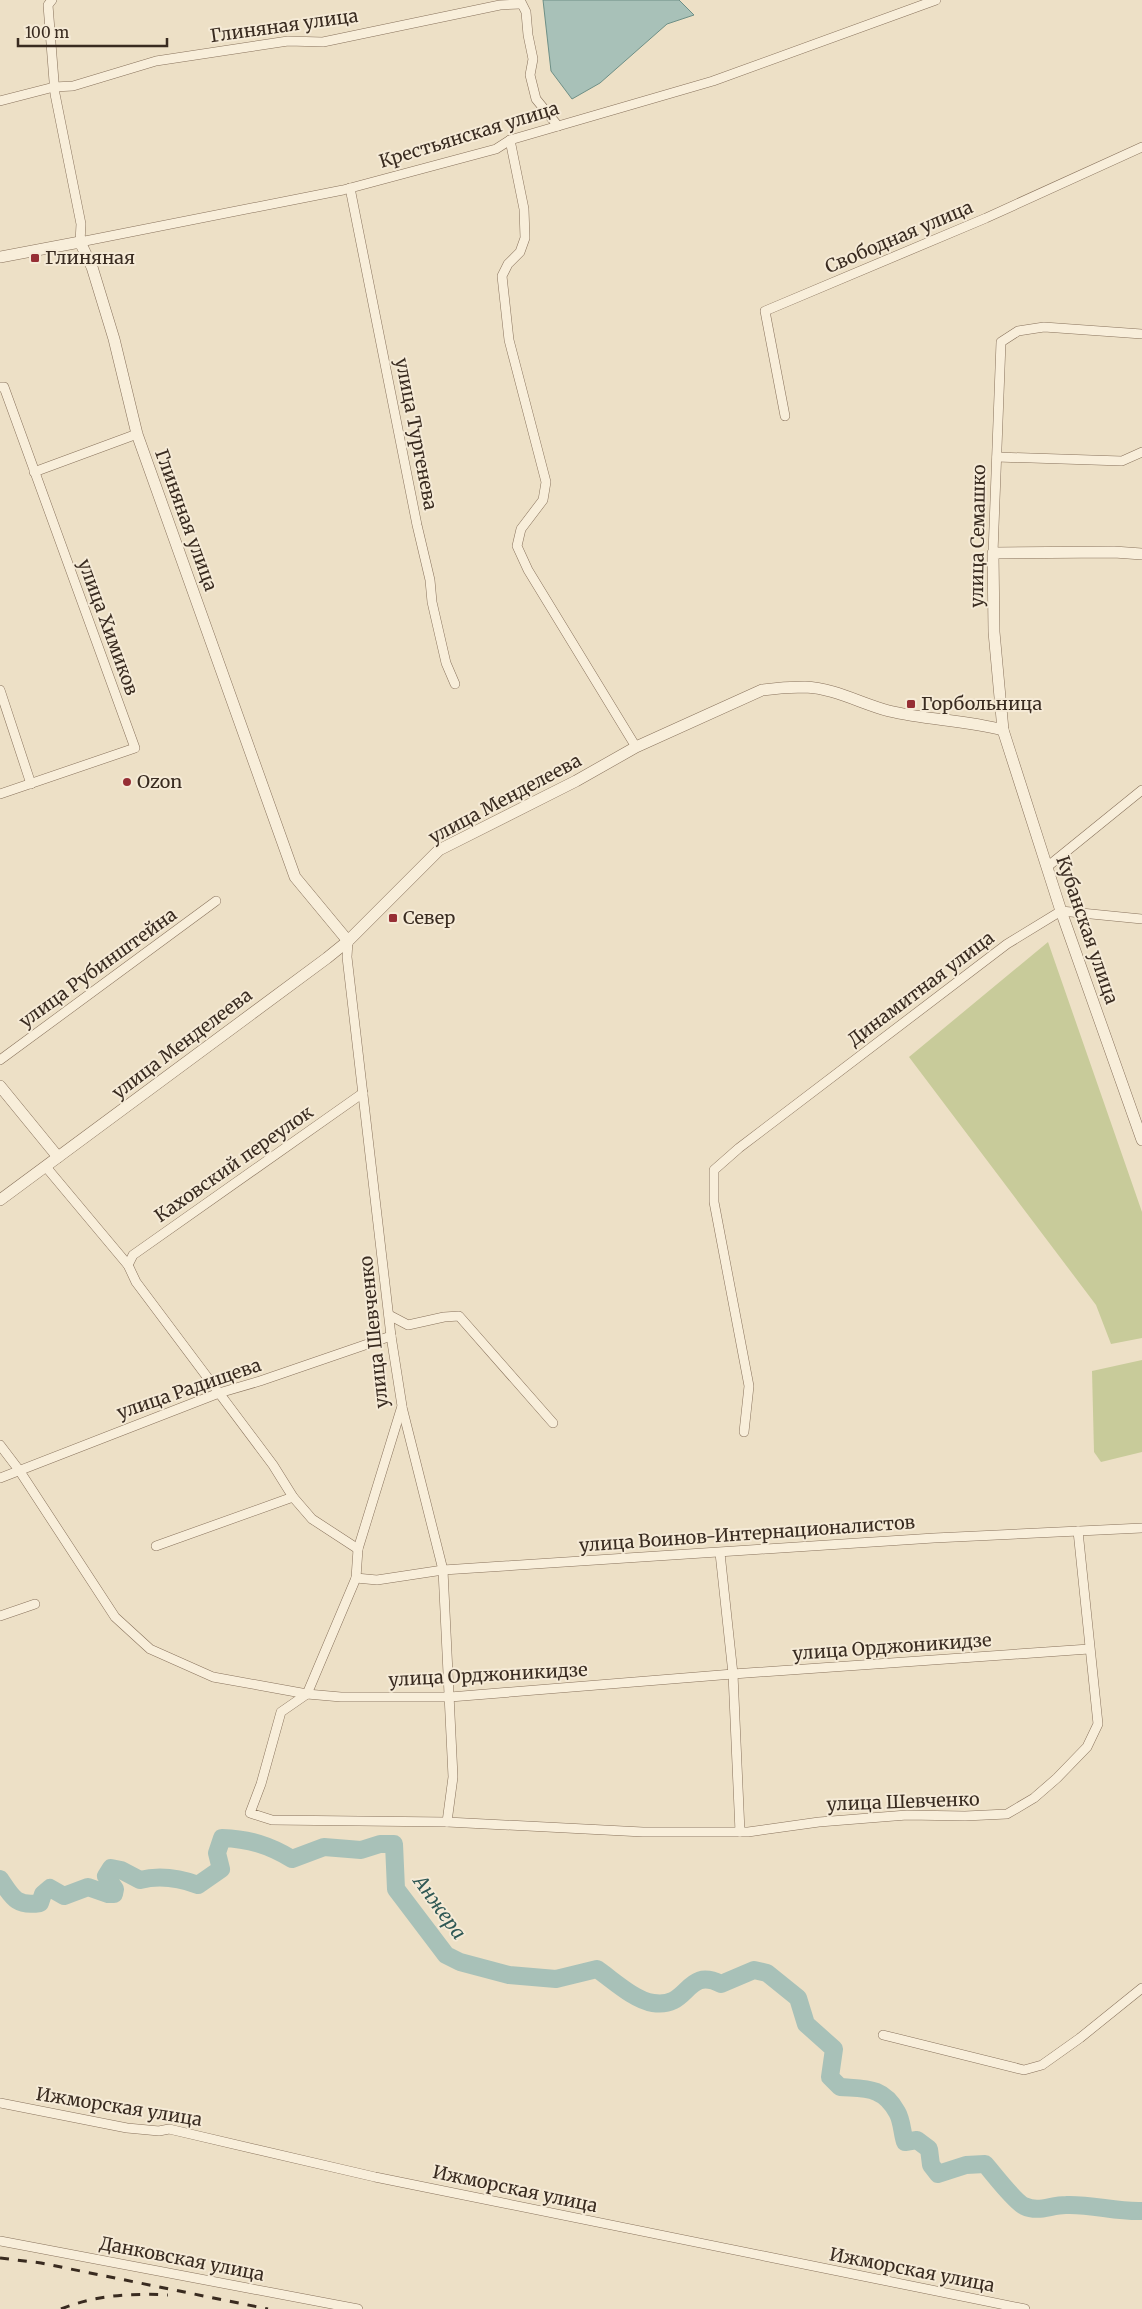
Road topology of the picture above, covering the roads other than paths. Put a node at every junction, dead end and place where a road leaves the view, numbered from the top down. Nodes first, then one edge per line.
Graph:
1 (52, 0) edge
2 (936, 0) edge
3 (520, 2) edge
4 (54, 87) junction
5 (0, 102) edge
6 (558, 126) junction
7 (510, 140) junction
8 (1142, 148) edge
9 (350, 188) junction
10 (80, 242) junction
11 (0, 257) edge
12 (1142, 334) edge
13 (0, 387) edge
14 (785, 416) dead end
15 (137, 434) junction
16 (1142, 452) edge
17 (997, 457) junction
18 (34, 472) junction
19 (993, 553) junction
20 (1142, 554) edge
21 (455, 684) dead end
22 (0, 690) edge
23 (1003, 730) junction
24 (636, 747) junction
25 (31, 784) junction
26 (1142, 790) edge
27 (0, 794) edge
28 (1047, 867) junction
29 (216, 901) dead end
30 (1061, 911) junction
31 (1142, 920) edge
32 (348, 941) junction
33 (0, 1060) edge
34 (0, 1086) edge
35 (363, 1093) junction
36 (1141, 1132) edge
37 (58, 1158) junction
38 (46, 1167) junction
39 (0, 1200) edge
40 (128, 1264) junction
41 (389, 1315) junction
42 (391, 1336) junction
43 (218, 1393) junction
44 (402, 1406) junction
45 (553, 1423) dead end
46 (744, 1432) dead end
47 (0, 1445) edge
48 (19, 1470) junction
49 (0, 1478) edge
50 (293, 1497) junction
51 (1142, 1528) edge
52 (1078, 1531) junction
53 (156, 1546) dead end
54 (358, 1549) junction
55 (720, 1553) junction
56 (443, 1570) junction
57 (356, 1578) junction
58 (35, 1604) dead end
59 (0, 1616) edge
60 (1089, 1649) junction
61 (733, 1674) junction
62 (307, 1694) junction
63 (450, 1696) junction
64 (447, 1822) junction
65 (740, 1832) junction
66 (1142, 1988) edge
67 (883, 2035) dead end
68 (0, 2103) edge
69 (0, 2241) edge
70 (358, 2309) edge
71 (1025, 2309) edge

1 - 4 street, Глиняная улица
2 - 6 street, Крестьянская улица
3 - 4 street, Глиняная улица
3 - 6 street
4 - 5 street
4 - 10 street, Глиняная улица
6 - 7 street, Крестьянская улица
7 - 9 street, Крестьянская улица
7 - 24 street
8 - 14 street, Свободная улица
9 - 10 street, Крестьянская улица
9 - 21 street, улица Тургенева
10 - 11 street, Крестьянская улица
10 - 15 street, Глиняная улица
12 - 17 street, улица Семашко
13 - 18 street, улица Химиков
15 - 18 street
15 - 32 street, Глиняная улица
16 - 17 street
17 - 19 street, улица Семашко
18 - 25 street, улица Химиков
19 - 20 street
19 - 23 street, улица Семашко
22 - 25 street
23 - 24 street, улица Менделеева
23 - 28 street, Кубанская улица
24 - 32 street, улица Менделеева
25 - 27 street, улица Химиков
26 - 28 street
28 - 30 street, Кубанская улица
29 - 33 street, улица Рубинштейна
30 - 31 street
30 - 36 street, Кубанская улица
30 - 46 street, Динамитная улица
32 - 35 street, улица Шевченко
32 - 37 street, улица Менделеева
34 - 37 street
35 - 40 street, Каховский переулок
35 - 41 street, улица Шевченко
37 - 38 street, улица Менделеева
38 - 39 street, улица Менделеева
38 - 40 street
40 - 43 street
41 - 42 street, улица Шевченко
41 - 45 street
42 - 43 street, улица Радищева
42 - 44 street, улица Шевченко
43 - 48 street, улица Радищева
43 - 50 street
44 - 54 street, улица Шевченко
44 - 56 street
47 - 48 street, улица Орджоникидзе
48 - 49 street, улица Радищева
48 - 62 street, улица Орджоникидзе
50 - 53 street
50 - 54 street
51 - 52 street, улица Воинов-Интернационалистов
52 - 55 street, улица Воинов-Интернационалистов
52 - 60 street, улица Шевченко
54 - 57 street, улица Шевченко
55 - 56 street, улица Воинов-Интернационалистов
55 - 61 street
56 - 57 street, улица Воинов-Интернационалистов
56 - 63 street
57 - 62 street, улица Шевченко
58 - 59 street
60 - 61 street, улица Орджоникидзе
60 - 65 street, улица Шевченко
61 - 63 street, улица Орджоникидзе
61 - 65 street
62 - 63 street, улица Орджоникидзе
62 - 64 street, улица Шевченко
63 - 64 street
64 - 65 street, улица Шевченко
66 - 67 street
68 - 71 street, Ижморская улица
69 - 70 street, Данковская улица

